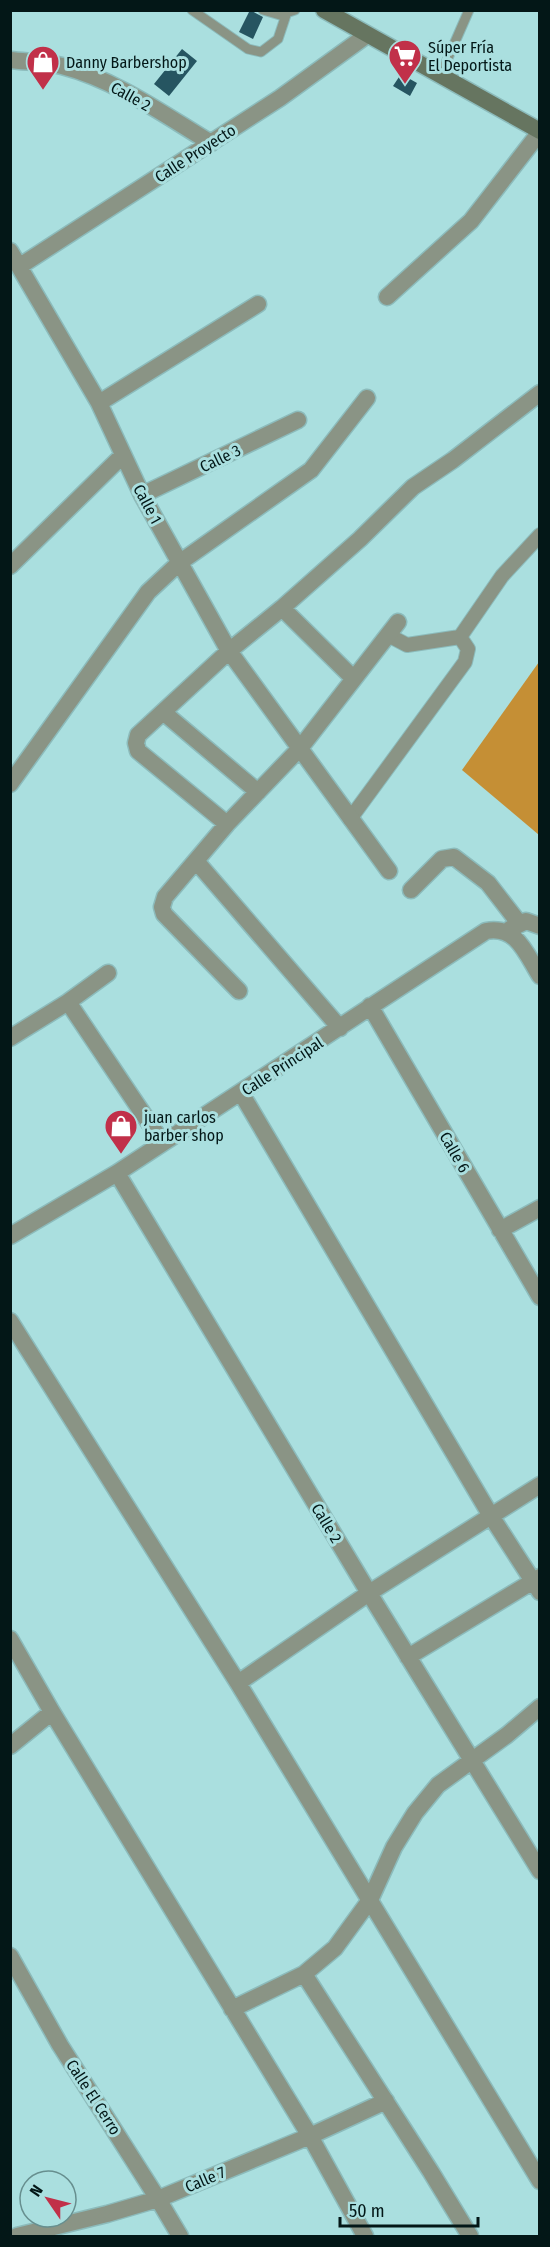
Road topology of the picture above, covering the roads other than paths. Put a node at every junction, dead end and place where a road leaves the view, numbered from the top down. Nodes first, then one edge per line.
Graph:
1 (192, 10) edge
2 (263, 10) edge
3 (324, 10) edge
4 (469, 10) edge
5 (291, 13) edge
6 (367, 35) junction
7 (10, 60) edge
8 (441, 74) junction
9 (540, 131) edge
10 (211, 143) junction
11 (10, 251) edge
12 (20, 266) junction
13 (387, 297) dead end
14 (258, 304) dead end
15 (540, 393) edge
16 (367, 398) dead end
17 (99, 403) junction
18 (298, 420) dead end
19 (123, 455) junction
20 (142, 495) junction
21 (540, 535) edge
22 (179, 562) junction
23 (10, 566) edge
24 (282, 608) junction
25 (393, 629) joint
26 (460, 637) junction
27 (229, 651) junction
28 (353, 678) junction
29 (163, 712) junction
30 (301, 747) junction
31 (10, 784) edge
32 (258, 792) junction
33 (350, 819) junction
34 (227, 824) junction
35 (196, 861) junction
36 (389, 872) dead end
37 (411, 890) dead end
38 (540, 926) edge
39 (513, 927) junction
40 (108, 973) dead end
41 (540, 976) edge
42 (239, 991) dead end
43 (68, 1002) junction
44 (370, 1006) junction
45 (340, 1028) junction
46 (10, 1038) edge
47 (241, 1093) junction
48 (162, 1142) junction
49 (117, 1173) junction
50 (540, 1208) edge
51 (500, 1230) junction
52 (10, 1236) edge
53 (540, 1297) edge
54 (10, 1321) edge
55 (540, 1485) edge
56 (491, 1516) junction
57 (537, 1583) edge
58 (369, 1593) junction
59 (10, 1639) edge
60 (408, 1657) junction
61 (238, 1683) junction
62 (540, 1707) edge
63 (52, 1712) junction
64 (10, 1746) edge
65 (472, 1760) junction
66 (540, 1871) edge
67 (370, 1900) junction
68 (10, 1956) edge
69 (304, 1974) junction
70 (232, 2008) junction
71 (386, 2101) junction
72 (310, 2136) junction
73 (540, 2181) edge
74 (158, 2199) junction
75 (359, 2234) edge
76 (17, 2236) edge
77 (180, 2236) edge
78 (470, 2236) edge

1 - 5 lane
2 - 5 lane
3 - 6 main road
4 - 8 lane
6 - 8 main road
6 - 10 street, Calle Proyecto
7 - 10 street, Calle 2
8 - 9 main road
9 - 13 street
10 - 12 street, Calle Proyecto
11 - 12 street, Calle 1
12 - 17 street, Calle 1
14 - 17 street
15 - 24 street
16 - 22 street
17 - 19 street, Calle 1
18 - 20 street, Calle 3
19 - 20 street, Calle 1
19 - 23 street
20 - 22 street, Calle 1
21 - 26 street
22 - 27 street, Calle 1
22 - 31 street
24 - 27 street
24 - 28 street
25 - 26 street
25 - 28 street
26 - 33 street
27 - 29 street
27 - 30 street, Calle 1
28 - 30 street
29 - 32 street
29 - 34 street
30 - 32 street
30 - 33 street, Calle 1
32 - 34 street
33 - 36 street, Calle 1
34 - 35 street
35 - 42 street
35 - 45 street
37 - 39 street
38 - 39 street, Calle Principal
39 - 41 street
39 - 44 street, Calle Principal
40 - 43 street
43 - 46 street
43 - 48 street
44 - 45 street, Calle Principal
44 - 51 street, Calle 6
45 - 47 street, Calle Principal
47 - 48 street, Calle Principal
47 - 56 street
48 - 49 street, Calle Principal
49 - 52 street, Calle Principal
49 - 58 street, Calle 2
50 - 51 street
51 - 53 street, Calle 6
54 - 61 street
55 - 56 street
56 - 57 street
56 - 58 street
57 - 60 street
58 - 60 street, Calle 2
58 - 61 street
59 - 63 street
60 - 65 street, Calle 2
61 - 67 street
62 - 65 street
63 - 64 street
63 - 70 street
65 - 66 street, Calle 2
65 - 67 street
67 - 69 street
67 - 73 street
68 - 74 street, Calle El Cerro
69 - 70 street
69 - 71 street
70 - 72 street
71 - 72 street, Calle 7
71 - 78 street
72 - 74 street, Calle 7
72 - 75 street
74 - 76 street, Calle 7
74 - 77 street, Calle El Cerro

